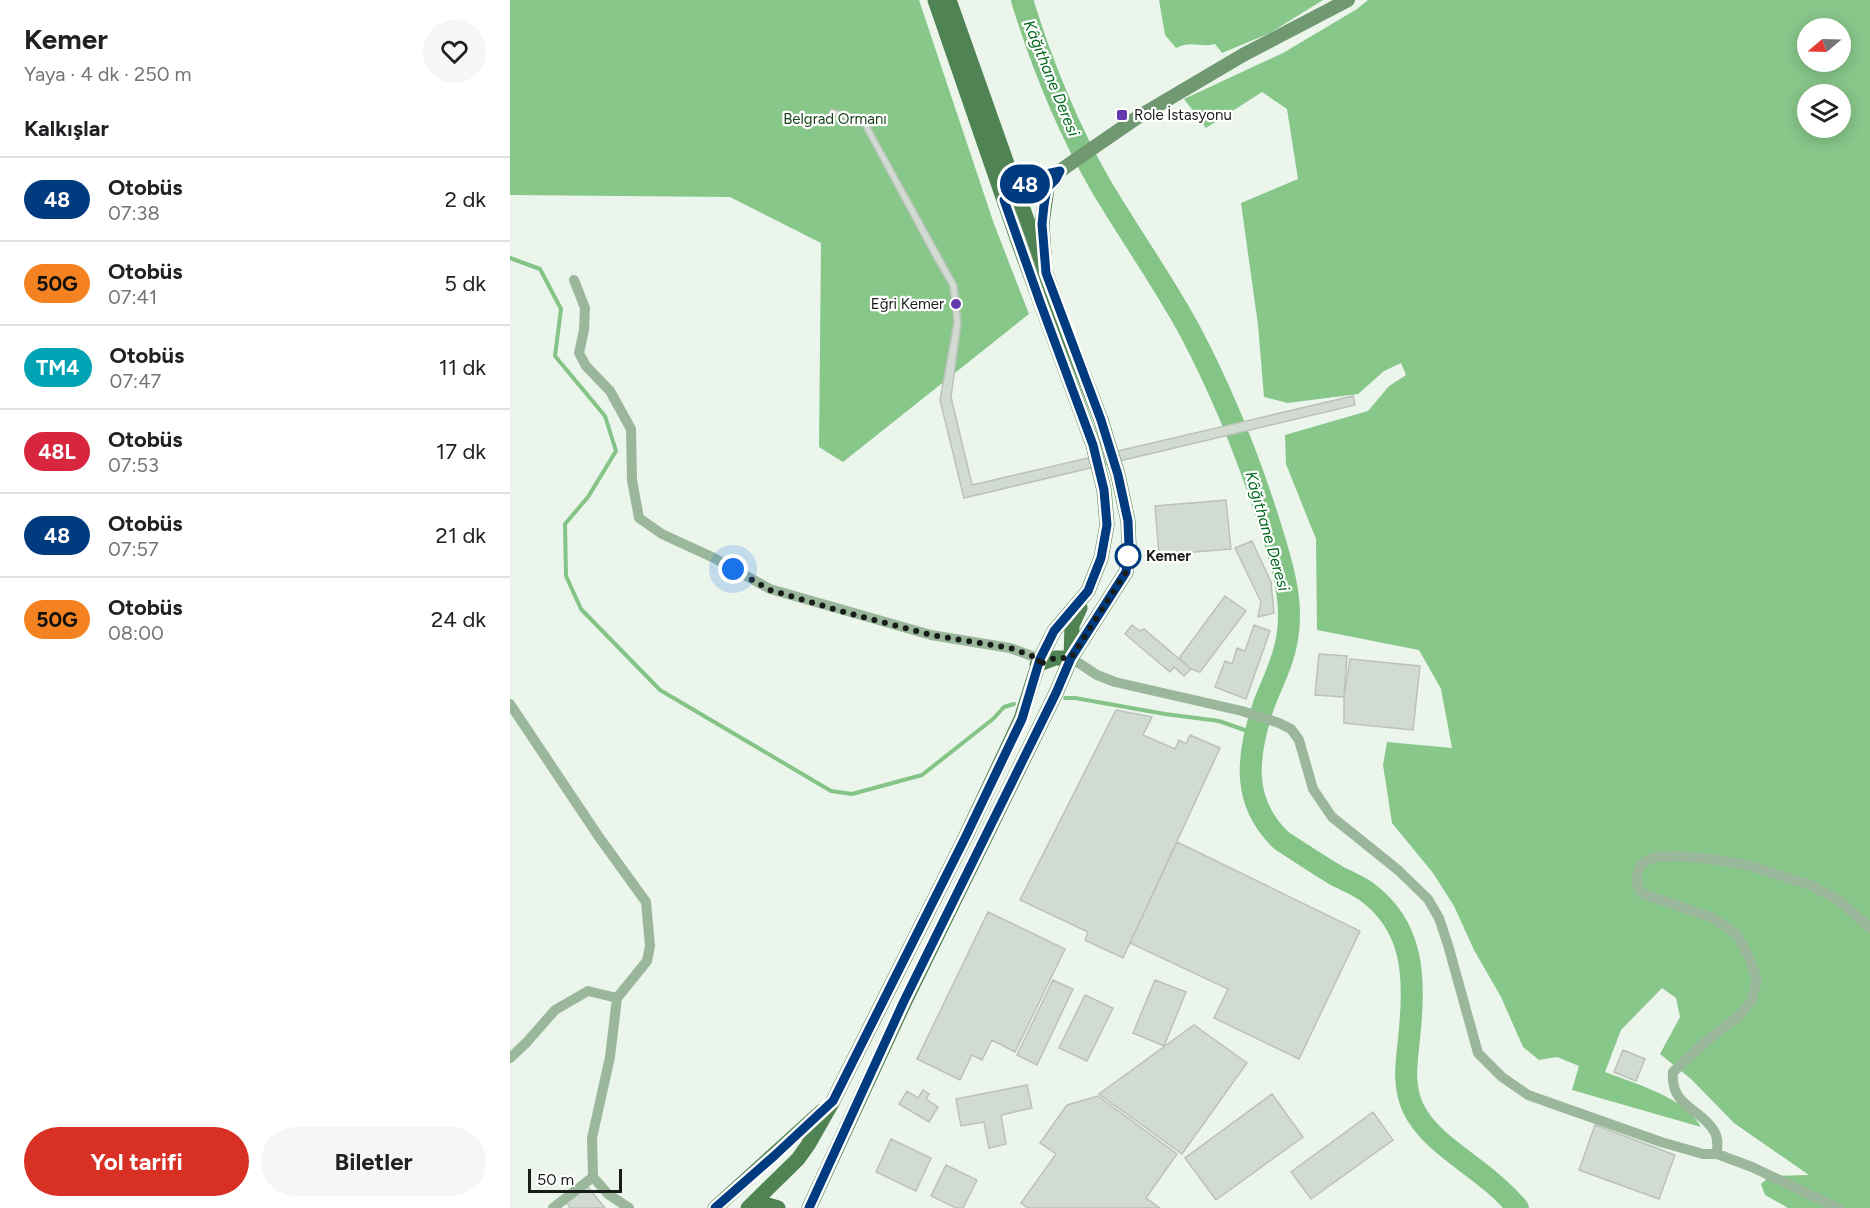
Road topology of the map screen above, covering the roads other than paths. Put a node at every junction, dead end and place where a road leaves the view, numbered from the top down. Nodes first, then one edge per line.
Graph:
1 (935, 0) edge
2 (949, 0) edge
3 (1348, 0) edge
4 (1004, 157) junction
5 (1043, 182) junction
6 (1013, 197) junction
7 (1046, 273) junction
8 (574, 280) dead end
9 (1088, 591) junction
10 (1071, 658) junction
11 (1038, 662) junction
12 (510, 704) edge
13 (1870, 928) edge
14 (617, 998) junction
15 (867, 1032) junction
16 (887, 1038) junction
17 (510, 1058) edge
18 (833, 1101) junction
19 (1716, 1154) junction
20 (593, 1177) junction
21 (553, 1208) edge
22 (629, 1208) edge
23 (715, 1208) edge
24 (748, 1208) edge
25 (778, 1208) edge
26 (809, 1208) edge
27 (1838, 1208) edge

1 - 6 main road
2 - 4 main road
3 - 5 main road
4 - 5 main road
4 - 6 main road
5 - 6 main road
5 - 7 main road
6 - 7 main road
6 - 9 main road
7 - 10 main road
8 - 11 street
9 - 10 main road
9 - 11 main road
10 - 11 main road
10 - 16 main road
10 - 19 street
11 - 15 main road
12 - 14 street
13 - 19 street
14 - 17 street
14 - 20 street
15 - 16 main road
15 - 18 main road
16 - 26 main road
18 - 23 main road
18 - 24 main road
19 - 27 street
20 - 21 street
20 - 22 street
24 - 25 main road

